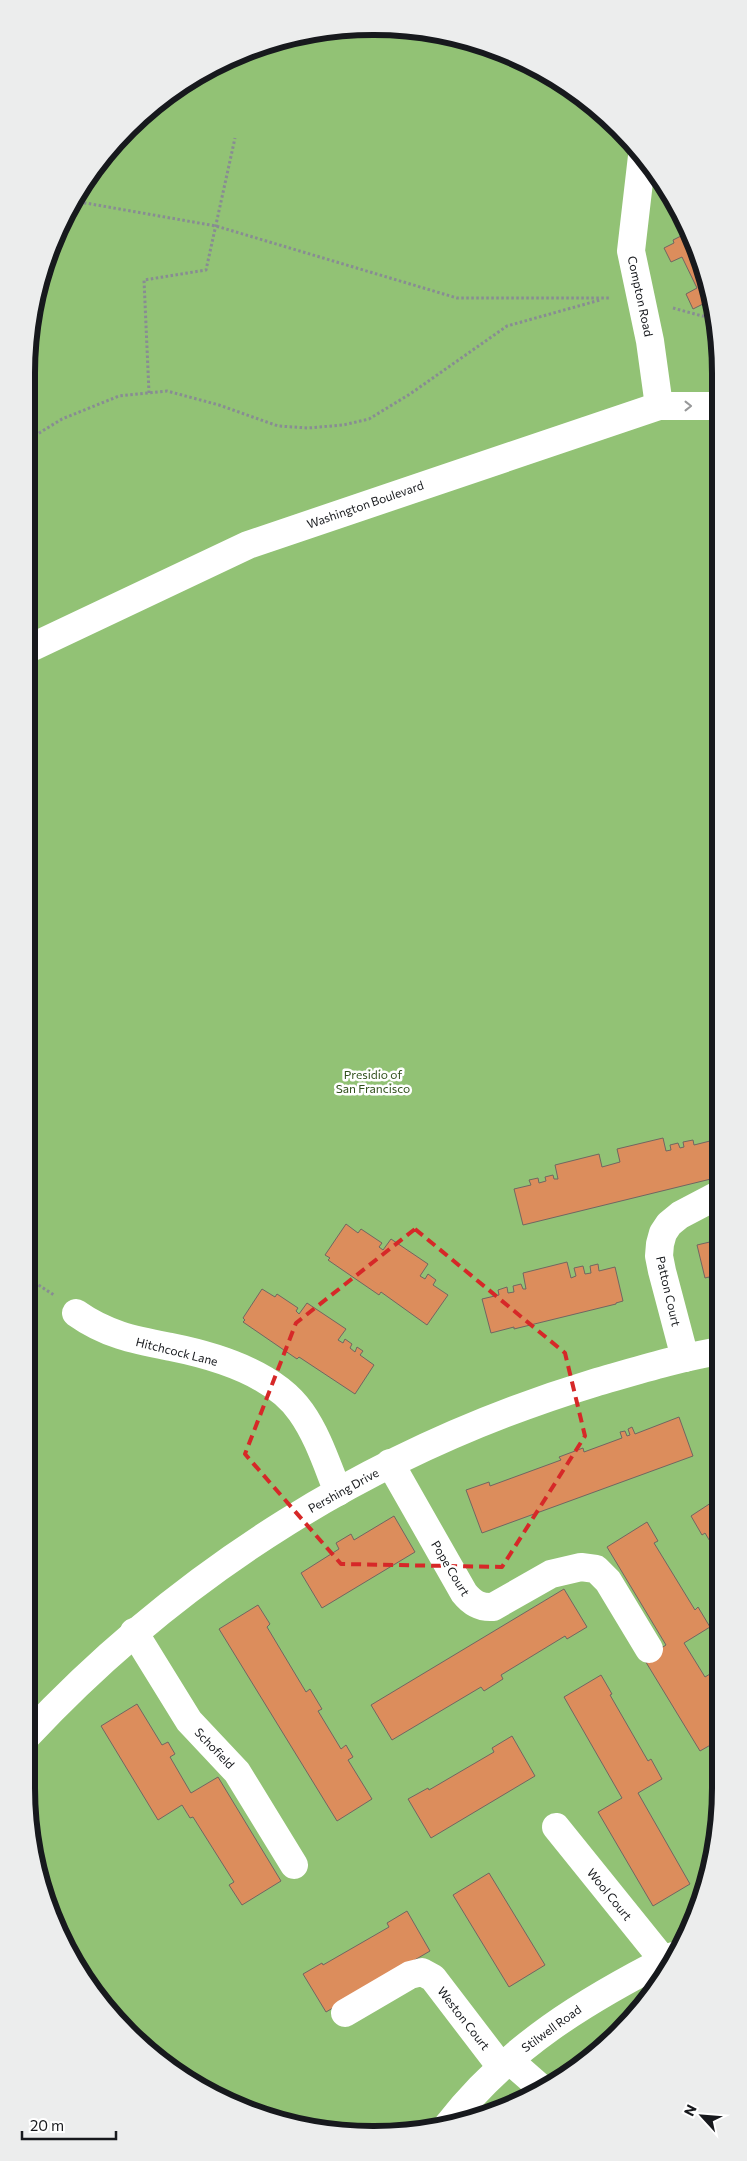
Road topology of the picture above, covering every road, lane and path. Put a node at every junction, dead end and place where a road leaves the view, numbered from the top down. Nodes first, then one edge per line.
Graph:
1 (235, 138) dead end
2 (641, 166) edge
3 (81, 202) edge
4 (216, 226) junction
5 (572, 297) junction
6 (591, 298) dead end
7 (605, 298) dead end
8 (583, 304) junction
9 (149, 393) junction
10 (659, 406) junction
11 (712, 406) edge
12 (35, 435) edge
13 (35, 646) edge
14 (712, 1198) edge
15 (76, 1313) dead end
16 (712, 1356) edge
17 (685, 1358) junction
18 (390, 1463) junction
19 (338, 1492) junction
20 (134, 1632) junction
21 (649, 1649) dead end
22 (35, 1727) edge
23 (556, 1827) dead end
24 (294, 1866) dead end
25 (667, 1956) edge
26 (665, 1960) edge
27 (346, 2013) dead end
28 (505, 2063) junction
29 (536, 2085) edge
30 (456, 2115) edge

1 - 4 path
2 - 10 street, Compton Road
3 - 4 path
4 - 5 path
4 - 9 path
5 - 6 path
5 - 8 path
7 - 8 path
8 - 9 path
9 - 12 path
10 -> 11 street, Washington Boulevard
10 - 13 street, Washington Boulevard
14 - 17 street, Patton Court
15 - 19 street, Hitchcock Lane
16 - 17 street, Pershing Drive
17 - 18 street, Pershing Drive
18 - 19 street, Pershing Drive
18 - 21 street, Pope Court
19 - 20 street, Pershing Drive
20 - 22 street, Pershing Drive
20 - 24 street, Schofield
23 - 25 street, Wool Court
26 - 28 street, Stilwell Road
27 - 28 street, Weston Court
28 - 29 street
28 - 30 street, Stilwell Road

